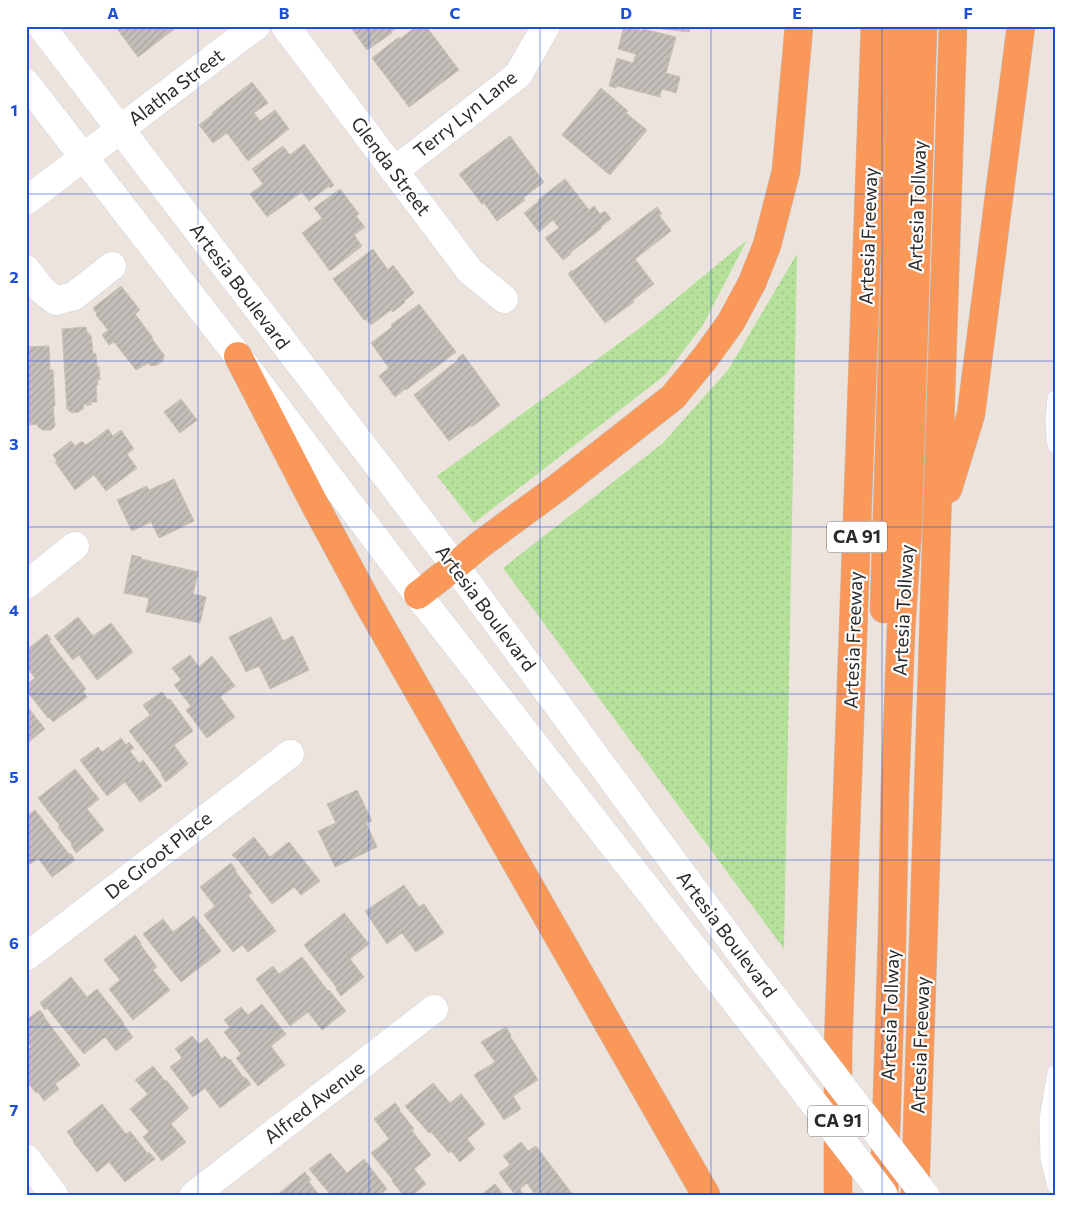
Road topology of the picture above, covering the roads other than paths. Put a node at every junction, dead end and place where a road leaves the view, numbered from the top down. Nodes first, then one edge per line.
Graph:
1 (41, 26) edge
2 (256, 26) edge
3 (285, 26) edge
4 (546, 26) edge
5 (799, 26) edge
6 (875, 26) edge
7 (903, 26) edge
8 (923, 26) edge
9 (953, 26) edge
10 (1022, 26) edge
11 (26, 83) edge
12 (120, 129) junction
13 (84, 157) junction
14 (394, 171) junction
15 (26, 201) edge
16 (112, 266) dead end
17 (26, 269) edge
18 (504, 299) dead end
19 (238, 356) junction
20 (1055, 398) edge
21 (1055, 445) edge
22 (937, 524) junction
23 (75, 546) dead end
24 (455, 566) junction
25 (26, 584) edge
26 (418, 595) junction
27 (290, 754) dead end
28 (26, 957) edge
29 (434, 1009) dead end
30 (1055, 1073) edge
31 (26, 1158) edge
32 (1055, 1186) edge
33 (54, 1195) edge
34 (194, 1195) edge
35 (706, 1195) edge
36 (838, 1195) edge
37 (865, 1195) edge
38 (884, 1195) edge
39 (915, 1195) edge
40 (925, 1195) edge

1 - 12 main road, Artesia Boulevard
2 - 12 main road, Alatha Street
3 - 14 main road, Glenda Street
4 - 14 main road, Terry Lyn Lane
5 - 24 highway
6 - 36 highway, Artesia Freeway / CA 91
7 - 37 highway, Artesia Tollway
8 - 38 highway, Artesia Tollway
9 - 22 highway, Artesia Freeway
10 - 22 highway
11 - 13 main road, Artesia Boulevard
12 - 13 main road, Alatha Street
12 - 24 main road, Artesia Boulevard
13 - 15 main road, Alatha Street
13 - 19 main road, Artesia Boulevard
14 - 18 main road, Glenda Street
16 - 17 main road
19 - 26 main road, Artesia Boulevard
19 - 35 highway
20 - 21 lane
22 - 39 highway, Artesia Freeway
23 - 25 main road
24 - 26 highway
24 - 40 main road, Artesia Boulevard, bridge
26 - 38 main road, Artesia Boulevard, bridge
27 - 28 main road, De Groot Place
29 - 34 main road, Alfred Avenue
30 - 32 lane
31 - 33 main road

